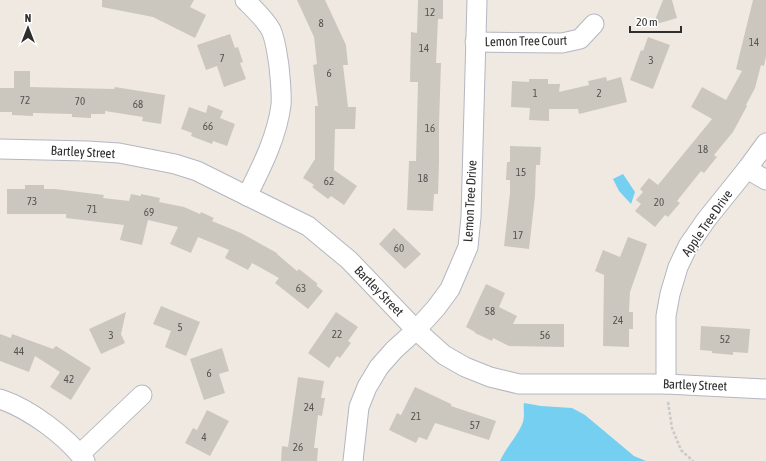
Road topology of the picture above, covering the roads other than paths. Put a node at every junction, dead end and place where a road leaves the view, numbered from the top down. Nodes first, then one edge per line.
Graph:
1 (245, 0) edge
2 (477, 0) edge
3 (594, 24) dead end
4 (475, 42) junction
5 (766, 143) edge
6 (0, 149) edge
7 (747, 169) junction
8 (766, 180) edge
9 (247, 196) junction
10 (416, 330) junction
11 (666, 384) junction
12 (766, 389) edge
13 (142, 395) dead end
14 (0, 400) edge
15 (82, 457) edge
16 (353, 461) edge

1 - 9 street
2 - 4 street, Lemon Tree Drive
3 - 4 street, Lemon Tree Court
4 - 10 street, Lemon Tree Drive
5 - 7 street, Apple Tree Drive
6 - 9 street, Bartley Street
7 - 8 street
7 - 11 street, Apple Tree Drive
9 - 10 street, Bartley Street
10 - 11 street, Bartley Street
10 - 16 street, Lemon Tree Drive
11 - 12 street, Bartley Street
13 - 15 street
14 - 15 street

